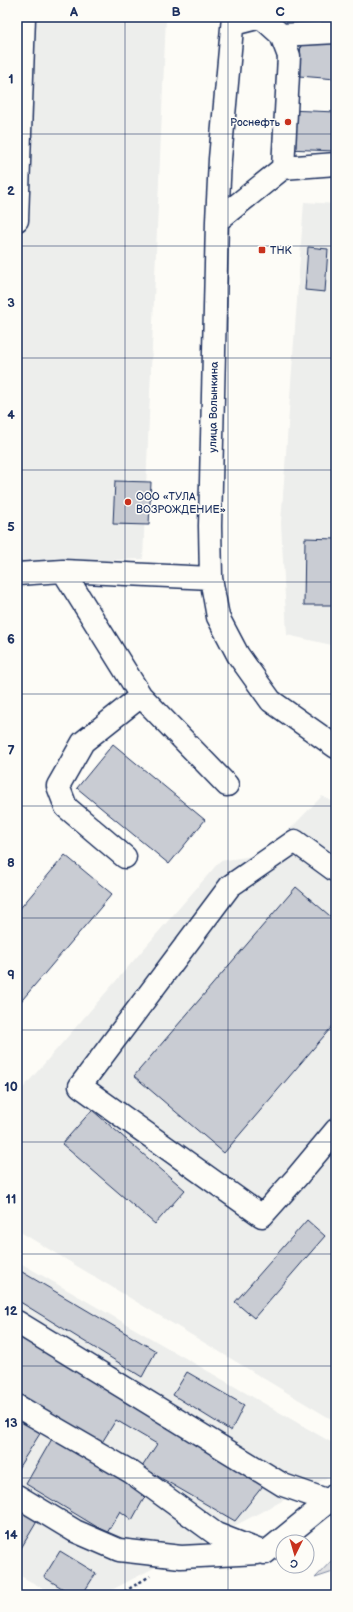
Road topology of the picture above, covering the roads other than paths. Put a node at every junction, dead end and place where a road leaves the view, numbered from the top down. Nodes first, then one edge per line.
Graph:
1 (24, 17) edge
2 (233, 21) edge
3 (336, 32) edge
4 (281, 35) junction
5 (336, 164) edge
6 (283, 168) junction
7 (17, 220) edge
8 (217, 221) junction
9 (63, 571) junction
10 (17, 574) edge
11 (211, 578) junction
12 (141, 696) junction
13 (336, 747) edge
14 (227, 785) dead end
15 (125, 857) dead end
16 (336, 872) edge
17 (336, 1130) edge
18 (17, 1322) edge
19 (17, 1406) edge
20 (17, 1496) edge
21 (332, 1498) edge
22 (265, 1553) junction

1 - 7 street
2 - 4 street
2 - 8 street, улица Волынкина
3 - 4 street
4 - 6 street
5 - 6 street
6 - 8 street
8 - 11 street, улица Волынкина
9 - 10 street
9 - 11 street
9 - 12 street
11 - 13 street, улица Волынкина
12 - 14 street
12 - 15 street
16 - 17 street
18 - 21 street
19 - 22 street
20 - 22 street
21 - 22 street

